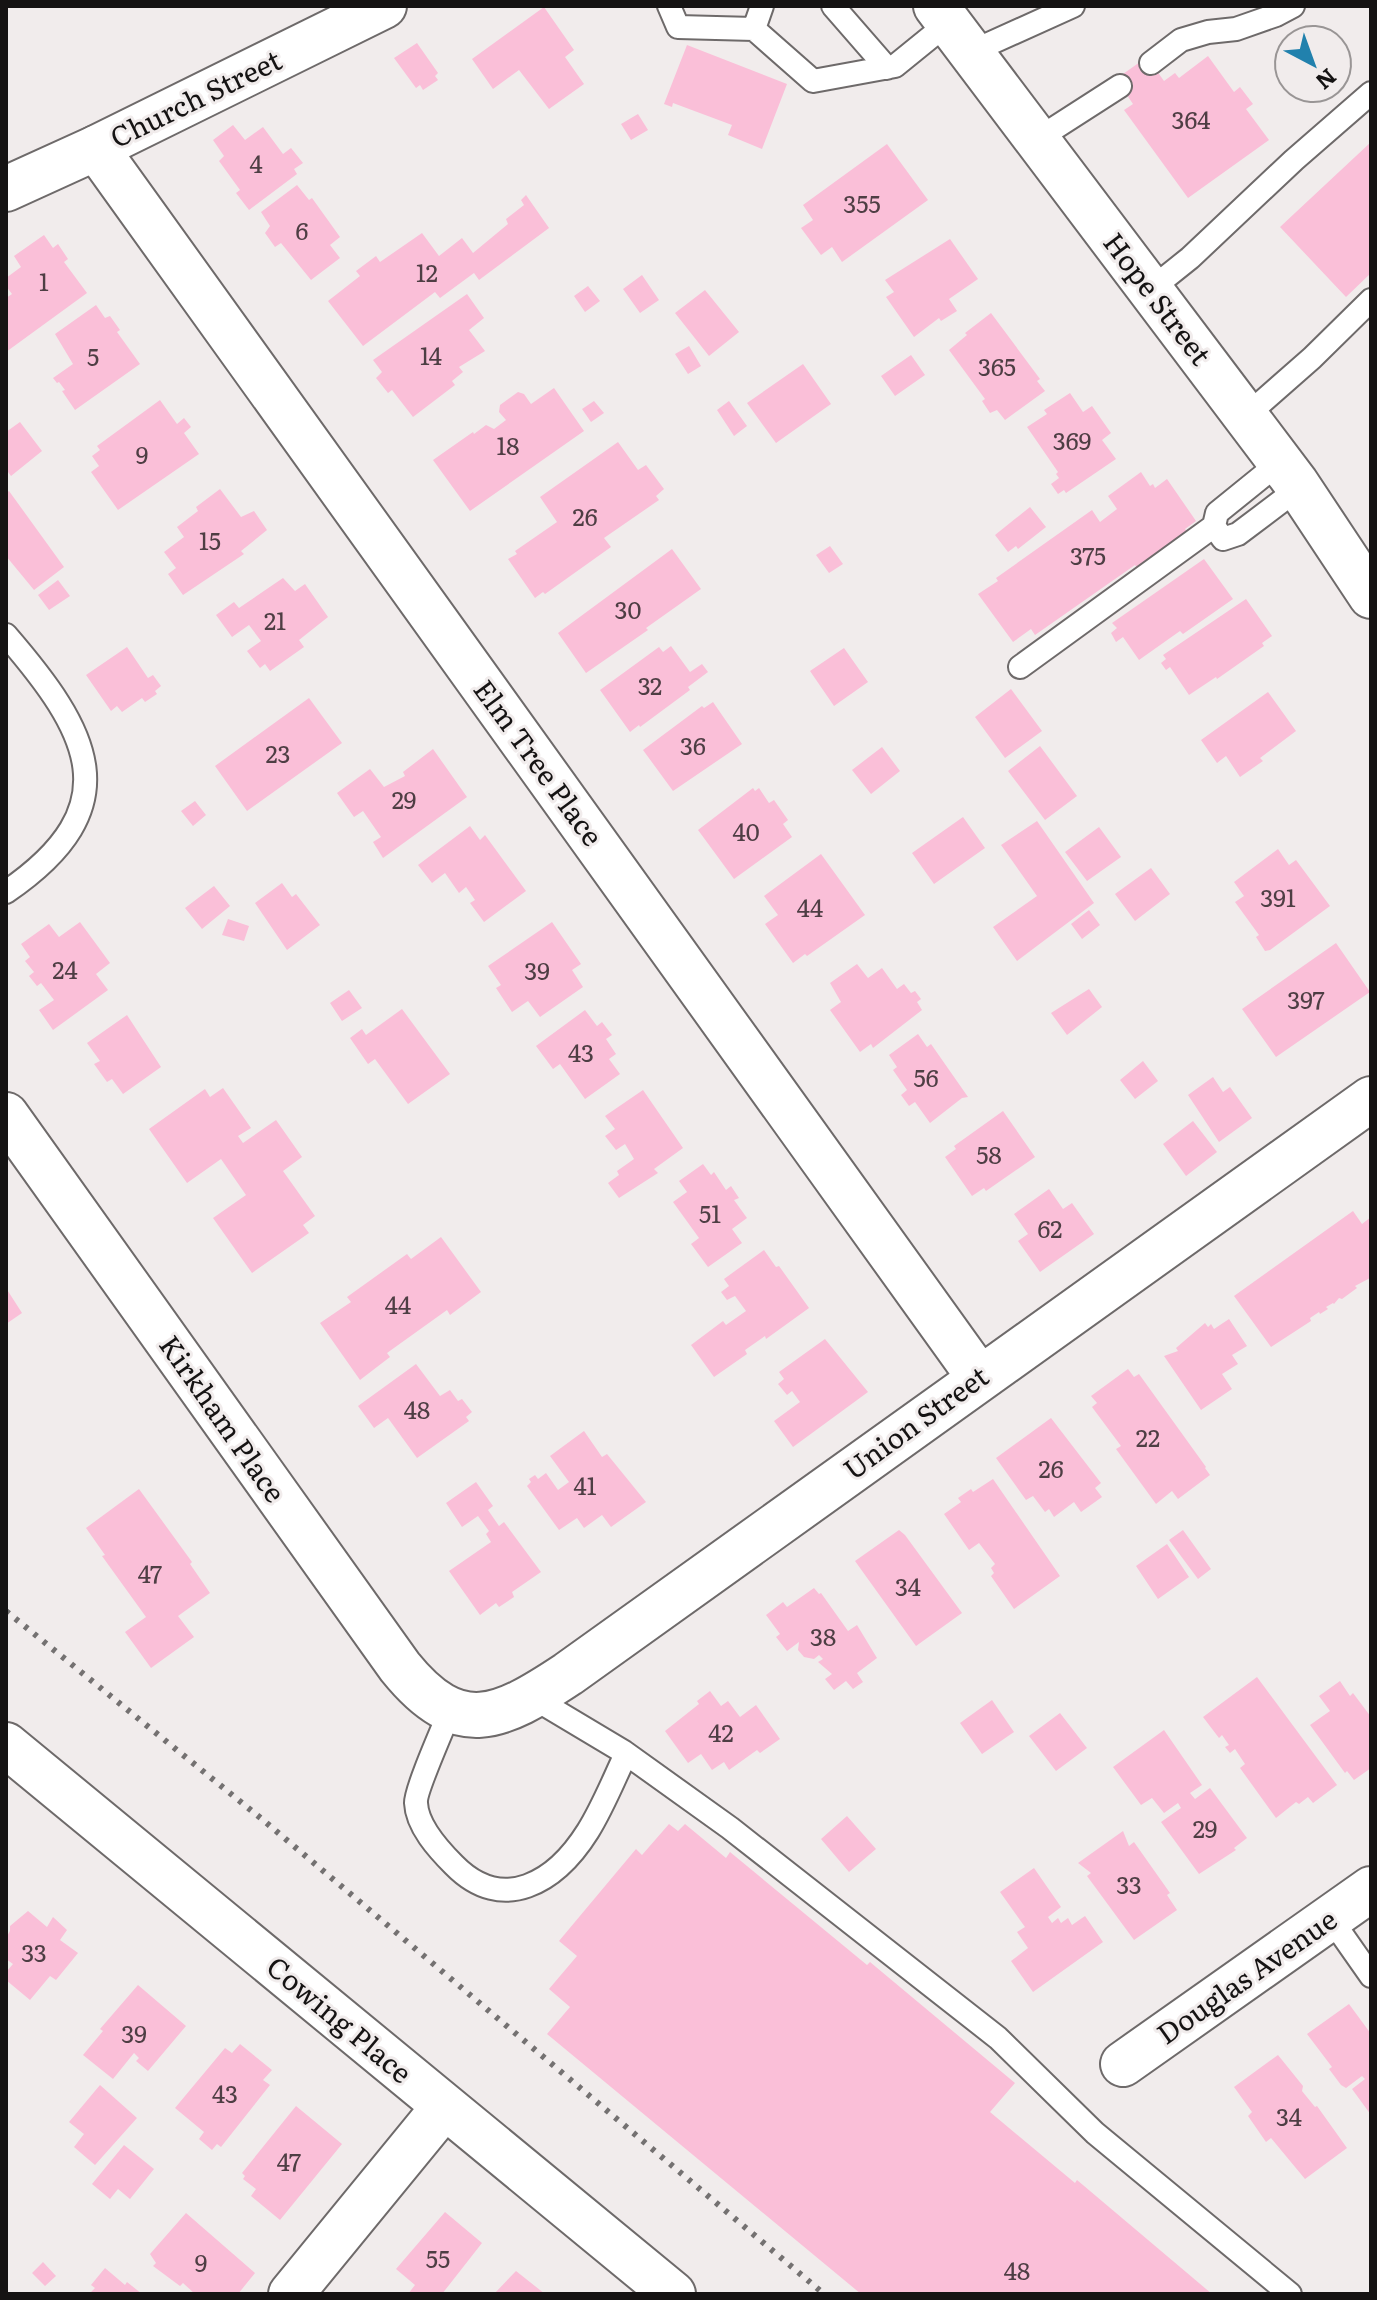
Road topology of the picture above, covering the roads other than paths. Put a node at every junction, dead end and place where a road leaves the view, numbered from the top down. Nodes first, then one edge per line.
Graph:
1 (384, 6) edge
2 (669, 6) edge
3 (762, 6) edge
4 (833, 6) edge
5 (1073, 6) edge
6 (1293, 6) edge
7 (951, 27) edge
8 (754, 29) junction
9 (1151, 63) dead end
10 (887, 68) junction
11 (1120, 86) dead end
12 (1371, 93) edge
13 (1036, 140) junction
14 (96, 148) junction
15 (6, 189) edge
16 (1150, 290) junction
17 (1371, 300) edge
18 (1246, 416) junction
19 (1290, 475) junction
20 (1214, 526) junction
21 (1371, 596) edge
22 (6, 635) edge
23 (1020, 667) dead end
24 (6, 892) edge
25 (1371, 1099) edge
26 (6, 1115) edge
27 (979, 1377) junction
28 (532, 1697) junction
29 (450, 1711) junction
30 (6, 1745) edge
31 (626, 1754) junction
32 (1371, 1889) edge
33 (1331, 1919) junction
34 (1371, 1976) edge
35 (1123, 2064) dead end
36 (444, 2107) junction
37 (291, 2294) edge
38 (673, 2294) edge
39 (1290, 2294) edge

1 - 14 street, Church Street
2 - 8 lane
3 - 8 lane
4 - 10 lane
5 - 7 lane
6 - 9 lane
7 - 10 lane
7 - 13 street, Hope Street
8 - 10 lane
11 - 13 lane
12 - 16 lane
13 - 16 street, Hope Street
14 - 15 street, Church Street
14 - 27 street, Elm Tree Place
16 - 18 street, Hope Street
17 - 18 lane
18 - 19 street, Hope Street
19 - 20 lane
19 - 20 lane
19 - 21 street, Hope Street
20 - 23 lane
22 - 24 lane
25 - 27 street, Union Street
26 - 29 street, Kirkham Place
27 - 28 street, Union Street
28 - 29 street, Union Street
28 - 31 lane
29 - 31 lane
30 - 36 street, Cowing Place
31 - 39 lane
32 - 33 street, Douglas Avenue
33 - 34 lane
33 - 35 street, Douglas Avenue
36 - 37 street
36 - 38 street, Cowing Place

